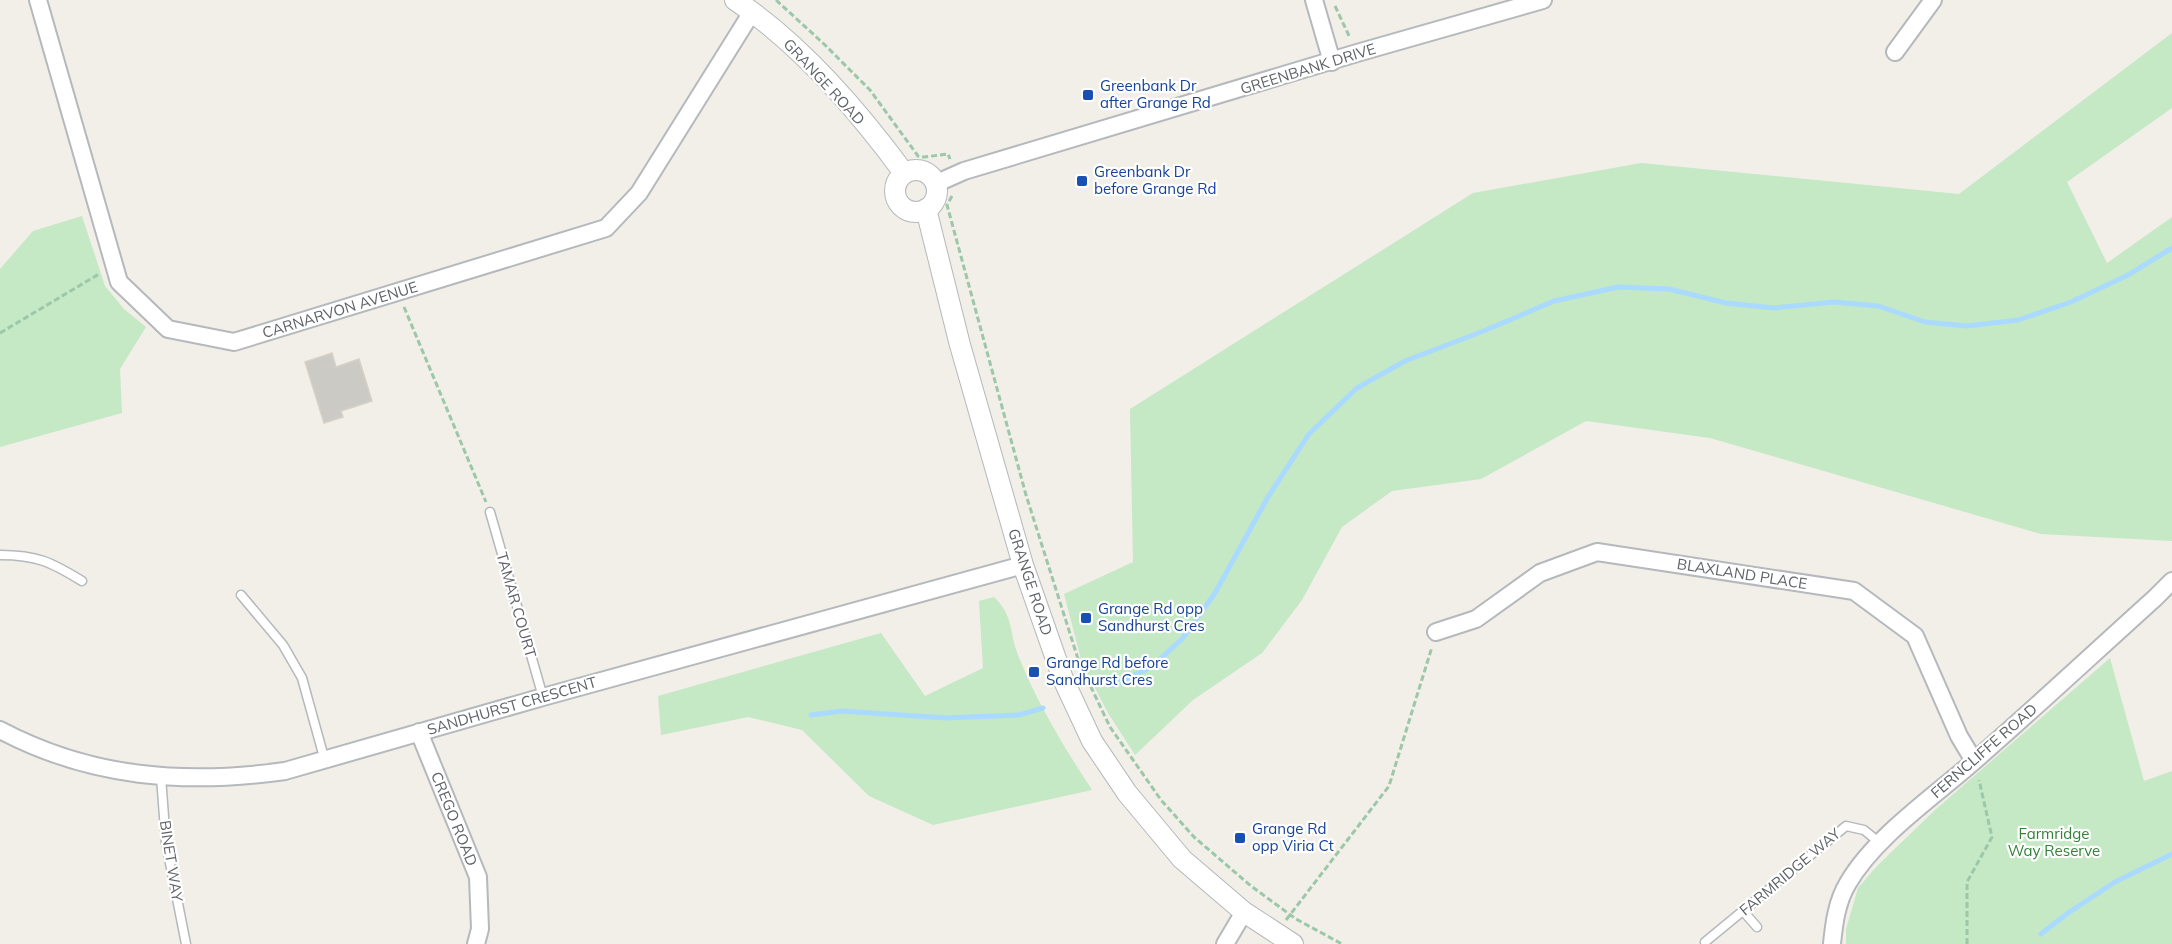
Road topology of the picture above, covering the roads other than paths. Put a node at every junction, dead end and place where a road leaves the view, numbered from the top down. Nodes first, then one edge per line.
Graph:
1 (38, 0) edge
2 (735, 0) edge
3 (1314, 0) edge
4 (1544, 0) edge
5 (1933, 0) edge
6 (753, 12) junction
7 (1895, 52) dead end
8 (1332, 62) junction
9 (903, 173) junction
10 (935, 183) junction
11 (926, 209) junction
12 (490, 512) road end
13 (0, 555) edge
14 (1023, 566) junction
15 (82, 581) dead end
16 (2172, 581) edge
17 (241, 594) dead end
18 (1437, 632) road end
19 (543, 697) junction
20 (0, 730) edge
21 (419, 732) junction
22 (325, 761) junction
23 (1974, 761) junction
24 (161, 777) junction
25 (1880, 843) junction
26 (1743, 911) junction
27 (1244, 912) junction
28 (1757, 927) dead end
29 (1285, 939) edge
30 (1705, 942) dead end
31 (186, 944) edge
32 (476, 944) edge
33 (1225, 944) edge
34 (1832, 944) edge

1 - 6 street, CARNARVON AVENUE
2 - 6 street, GRANGE ROAD
3 - 8 street
4 - 8 street, GREENBANK DRIVE
5 - 7 street
6 - 9 street, GRANGE ROAD
8 - 10 street, GREENBANK DRIVE
9 - 10 street
9 - 11 street
10 - 11 street
11 - 14 street, GRANGE ROAD
12 - 19 lane, TAMAR COURT
13 - 15 lane
14 - 19 street, SANDHURST CRESCENT
14 - 27 street, GRANGE ROAD
16 - 23 street, FERNCLIFFE ROAD
17 - 22 lane
18 - 23 street, BLAXLAND PLACE
19 - 21 street, SANDHURST CRESCENT
20 - 24 street, SANDHURST CRESCENT
21 - 22 street, SANDHURST CRESCENT
21 - 32 street, CREGO ROAD
22 - 24 street, SANDHURST CRESCENT
23 - 25 street, FERNCLIFFE ROAD
24 - 31 lane, BINET WAY
25 - 26 lane, FARMRIDGE WAY
25 - 34 street, FERNCLIFFE ROAD
26 - 28 lane
26 - 30 lane, FARMRIDGE WAY
27 - 29 street, GRANGE ROAD
27 - 33 street

